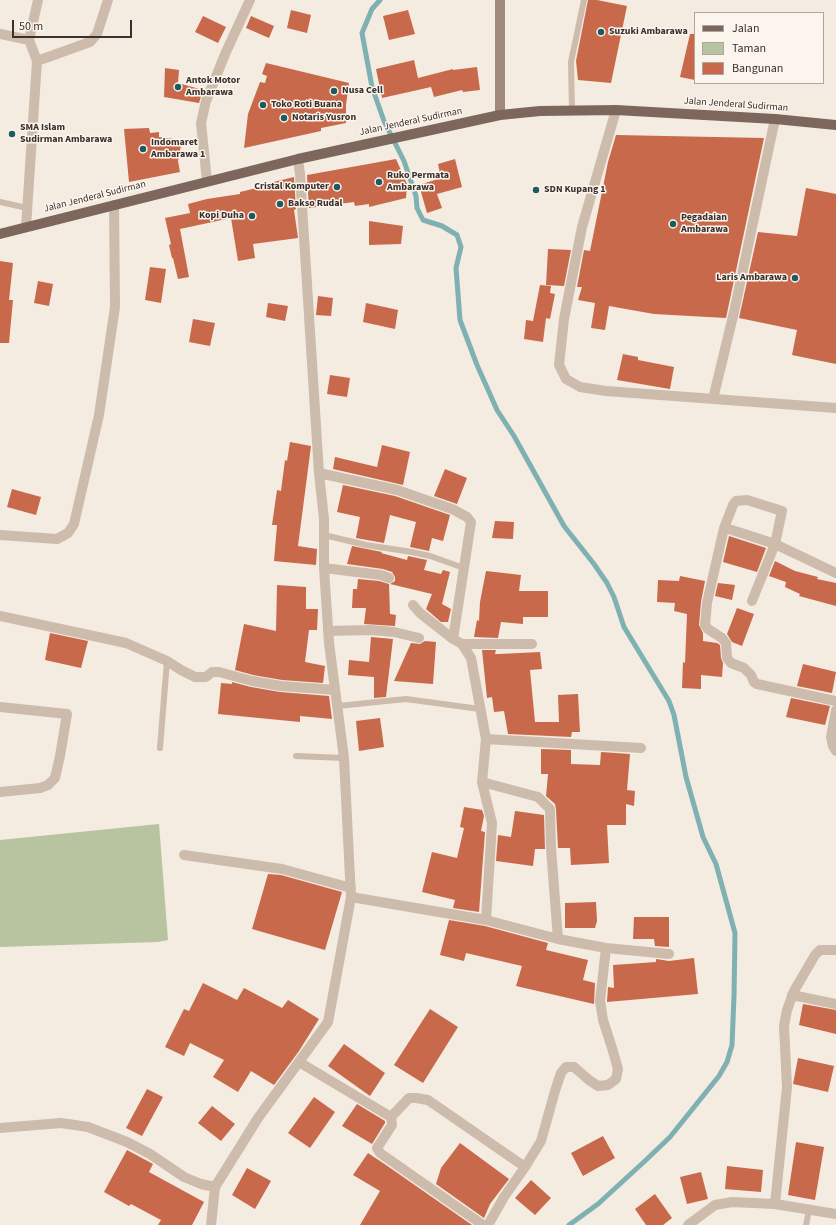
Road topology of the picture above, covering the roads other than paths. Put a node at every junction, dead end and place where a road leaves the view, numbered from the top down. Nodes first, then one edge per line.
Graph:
1 (38, 0) edge
2 (108, 0) edge
3 (250, 0) edge
4 (500, 0) edge
5 (584, 0) edge
6 (0, 34) edge
7 (29, 40) junction
8 (37, 61) junction
9 (616, 110) junction
10 (572, 111) junction
11 (500, 115) junction
12 (775, 120) junction
13 (836, 125) edge
14 (298, 159) junction
15 (207, 181) junction
16 (0, 202) edge
17 (114, 205) junction
18 (27, 208) junction
19 (26, 227) junction
20 (0, 234) edge
21 (713, 399) junction
22 (836, 408) edge
23 (319, 473) junction
24 (724, 528) junction
25 (0, 535) edge
26 (324, 535) junction
27 (775, 544) junction
28 (324, 568) junction
29 (464, 568) junction
30 (836, 573) edge
31 (389, 578) dead end
32 (752, 602) dead end
33 (413, 605) dead end
34 (0, 616) edge
35 (328, 630) junction
36 (419, 638) dead end
37 (458, 642) junction
38 (532, 644) dead end
39 (167, 661) junction
40 (335, 690) junction
41 (836, 700) edge
42 (338, 706) junction
43 (0, 707) edge
44 (480, 709) junction
45 (836, 710) edge
46 (486, 739) junction
47 (160, 748) dead end
48 (641, 748) dead end
49 (836, 751) edge
50 (296, 756) dead end
51 (344, 758) junction
52 (482, 782) junction
53 (0, 792) edge
54 (184, 855) dead end
55 (351, 893) junction
56 (486, 920) junction
57 (558, 939) junction
58 (606, 948) junction
59 (836, 950) edge
60 (668, 954) dead end
61 (792, 995) junction
62 (836, 1004) edge
63 (299, 1062) junction
64 (391, 1117) junction
65 (0, 1128) edge
66 (525, 1167) junction
67 (215, 1187) junction
68 (775, 1204) junction
69 (809, 1210) junction
70 (836, 1214) edge
71 (211, 1225) edge
72 (483, 1225) edge
73 (488, 1225) edge
74 (688, 1225) edge
75 (806, 1225) edge

1 - 7 street
2 - 8 street
3 - 15 street
4 - 11 street
5 - 10 lane
6 - 7 street
7 - 8 street
8 - 18 street
9 - 10 main road, Jalan Jenderal Sudirman
9 - 12 main road, Jalan Jenderal Sudirman
9 - 21 street
10 - 11 main road, Jalan Jenderal Sudirman
11 - 14 main road, Jalan Jenderal Sudirman
12 - 13 main road, Jalan Jenderal Sudirman
12 - 21 street
14 - 15 main road, Jalan Jenderal Sudirman
14 - 23 street
15 - 17 main road, Jalan Jenderal Sudirman
16 - 18 lane
17 - 19 main road, Jalan Jenderal Sudirman
17 - 25 street
18 - 19 street
19 - 20 main road, Jalan Jenderal Sudirman
21 - 22 street
23 - 26 street
23 - 29 street
24 - 27 street
24 - 27 street
24 - 41 street
26 - 28 street
26 - 29 lane
27 - 30 street
27 - 32 street
28 - 31 street
28 - 35 street
29 - 37 street
33 - 37 street
34 - 39 street
35 - 36 street
35 - 40 street
37 - 38 street
37 - 44 street
39 - 40 street
39 - 47 lane
40 - 42 street
42 - 44 lane
42 - 51 street
43 - 53 street
44 - 46 street
45 - 49 street
46 - 48 street
46 - 52 street
50 - 51 lane
51 - 55 street
52 - 56 street
52 - 57 street
54 - 55 street
55 - 56 street
55 - 63 street
56 - 57 street
57 - 58 street
58 - 60 street
58 - 66 street
59 - 61 street
61 - 62 street
61 - 68 street
63 - 64 street
63 - 67 street
64 - 66 street
64 - 72 street
65 - 67 street
66 - 73 street
67 - 71 street
68 - 69 street
68 - 74 street
69 - 70 street
69 - 75 lane

